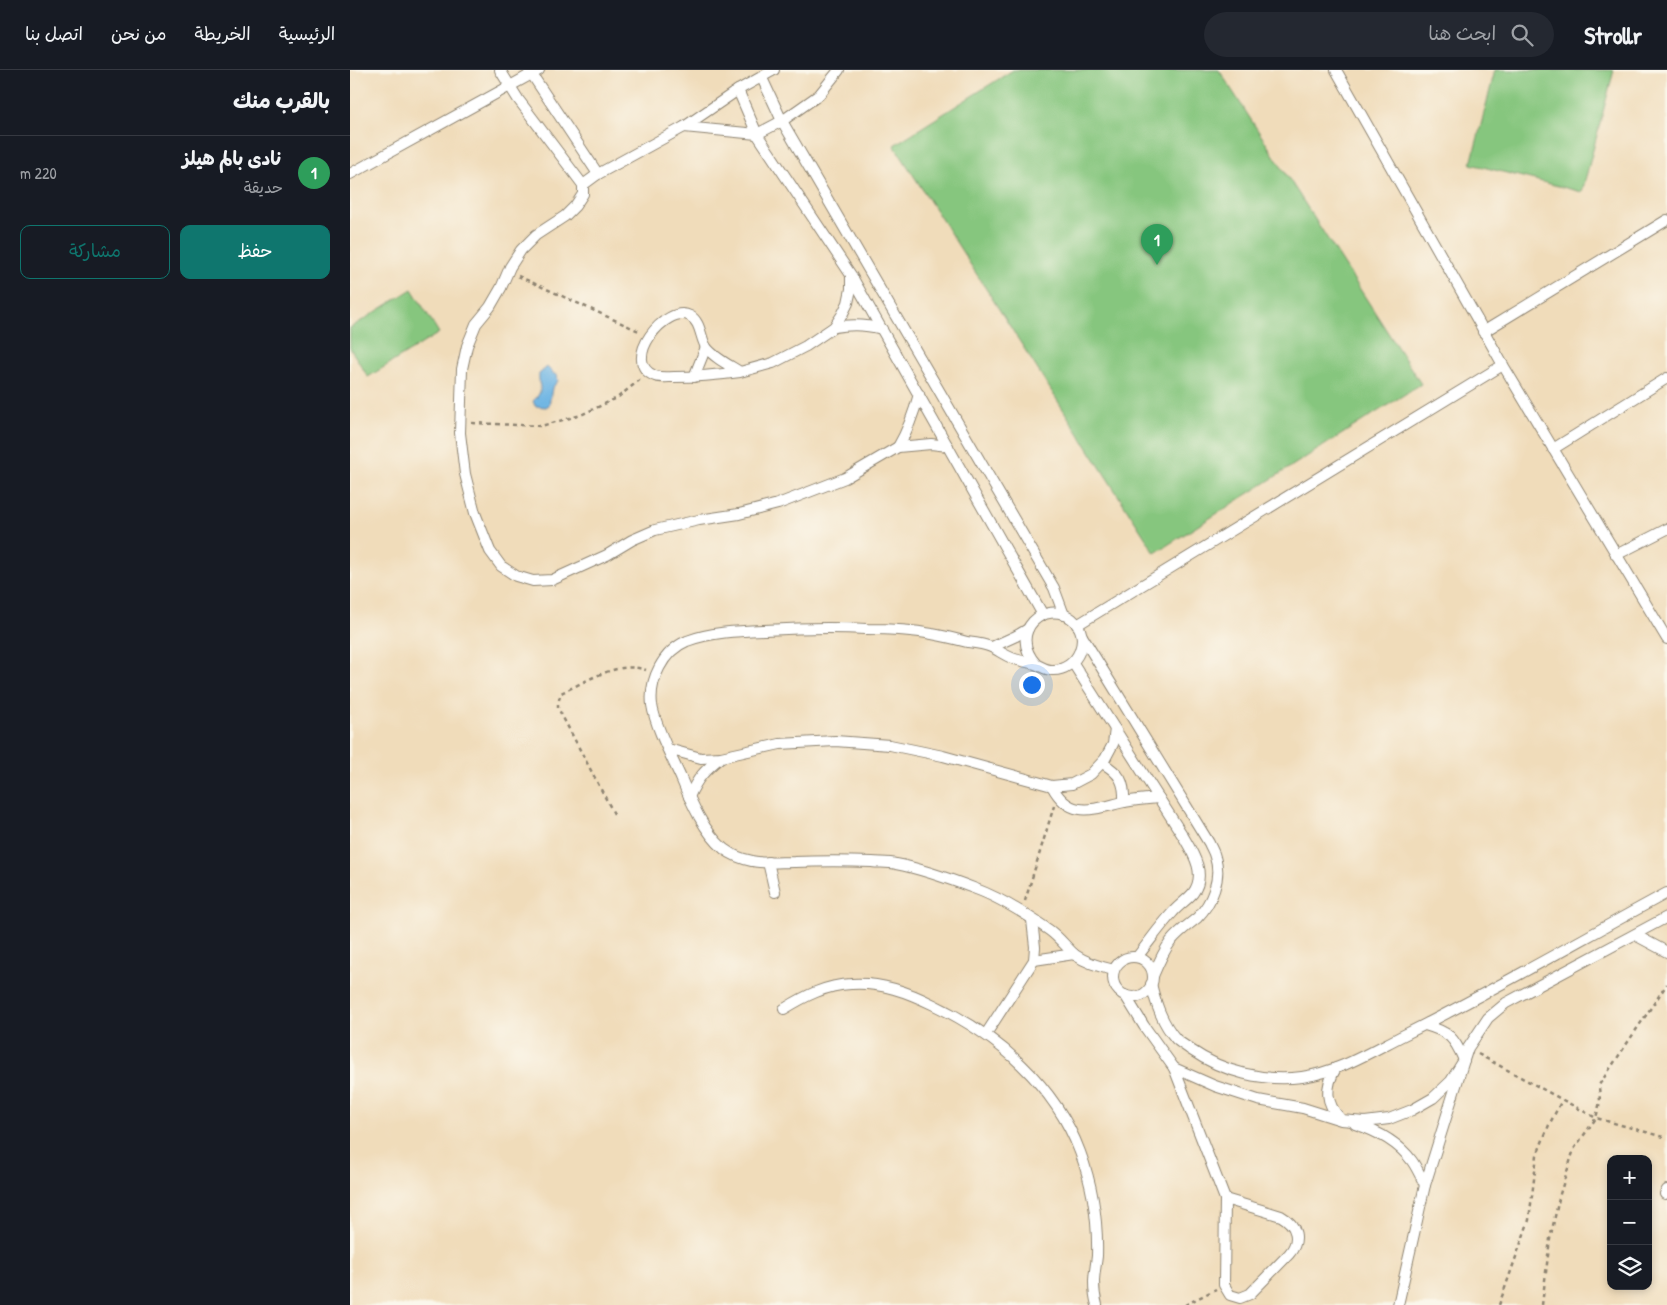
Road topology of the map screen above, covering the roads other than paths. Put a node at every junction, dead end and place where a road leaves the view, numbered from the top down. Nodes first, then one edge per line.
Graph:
1 (500, 70) edge
2 (774, 70) edge
3 (839, 70) edge
4 (1336, 70) edge
5 (533, 72) edge
6 (762, 78) junction
7 (510, 86) junction
8 (738, 90) junction
9 (782, 121) junction
10 (684, 127) junction
11 (757, 134) junction
12 (350, 174) edge
13 (598, 174) junction
14 (583, 185) junction
15 (1667, 220) edge
16 (851, 275) junction
17 (834, 327) junction
18 (882, 329) junction
19 (1484, 332) junction
20 (706, 347) junction
21 (1503, 365) junction
22 (740, 372) junction
23 (694, 377) junction
24 (1667, 378) edge
25 (918, 394) junction
26 (948, 446) junction
27 (898, 447) junction
28 (1553, 449) junction
29 (1667, 529) edge
30 (1616, 555) junction
31 (1043, 615) junction
32 (1064, 615) junction
33 (1077, 625) junction
34 (1028, 630) junction
35 (1082, 635) junction
36 (1667, 639) edge
37 (992, 647) junction
38 (1073, 663) junction
39 (1036, 664) junction
40 (1115, 729) junction
41 (668, 749) junction
42 (721, 757) junction
43 (1102, 763) junction
44 (1052, 786) junction
45 (689, 797) junction
46 (1159, 798) junction
47 (1124, 802) junction
48 (768, 862) junction
49 (775, 892) dead end
50 (1667, 893) edge
51 (1667, 917) edge
52 (1032, 920) junction
53 (1634, 935) junction
54 (1667, 952) edge
55 (1074, 954) junction
56 (1137, 957) junction
57 (1034, 960) junction
58 (1114, 970) junction
59 (1152, 980) junction
60 (1125, 995) junction
61 (784, 1009) dead end
62 (1425, 1025) junction
63 (986, 1034) junction
64 (1464, 1060) junction
65 (1174, 1068) junction
66 (1336, 1068) junction
67 (1341, 1120) junction
68 (1426, 1185) junction
69 (1225, 1199) junction
70 (1096, 1305) edge
71 (1398, 1305) edge

1 - 7 street
2 - 6 street
3 - 9 street
4 - 19 street
5 - 7 street
5 - 13 street
6 - 8 street
6 - 9 street
7 - 12 street
7 - 14 street
8 - 10 street
8 - 11 street
9 - 11 street
9 - 32 street
10 - 11 street
10 - 13 street
11 - 16 street
13 - 14 street
14 - 27 street
15 - 19 street
16 - 17 street
16 - 18 street
17 - 18 street
17 - 22 street
18 - 25 street
19 - 21 street
20 - 22 street
20 - 23 street
20 - 23 street
21 - 28 street
21 - 33 street
22 - 23 street
24 - 28 street
25 - 26 street
25 - 27 street
26 - 27 street
26 - 31 street
28 - 30 street
29 - 30 street
30 - 36 street
31 - 32 street
31 - 34 street
32 - 33 street
33 - 35 street
34 - 37 street
34 - 39 street
35 - 38 street
35 - 59 street
37 - 39 street
37 - 41 street
38 - 39 street
38 - 40 street
40 - 43 street
40 - 46 street
41 - 42 street
41 - 45 street
42 - 44 street
42 - 45 street
43 - 44 street
43 - 47 street
44 - 47 street
45 - 48 street
46 - 47 street
46 - 56 street
48 - 49 street
48 - 52 street
50 - 62 street
51 - 53 street
52 - 55 street
52 - 57 street
53 - 54 street
53 - 64 street
55 - 57 street
55 - 58 street
56 - 58 street
56 - 59 street
57 - 63 street
58 - 60 street
59 - 60 street
59 - 66 street
60 - 65 street
61 - 63 street
62 - 64 street
62 - 66 street
63 - 70 street
64 - 67 street
64 - 68 street
65 - 67 street
65 - 69 street
66 - 67 street
67 - 68 street
68 - 71 street
69 - 69 street

